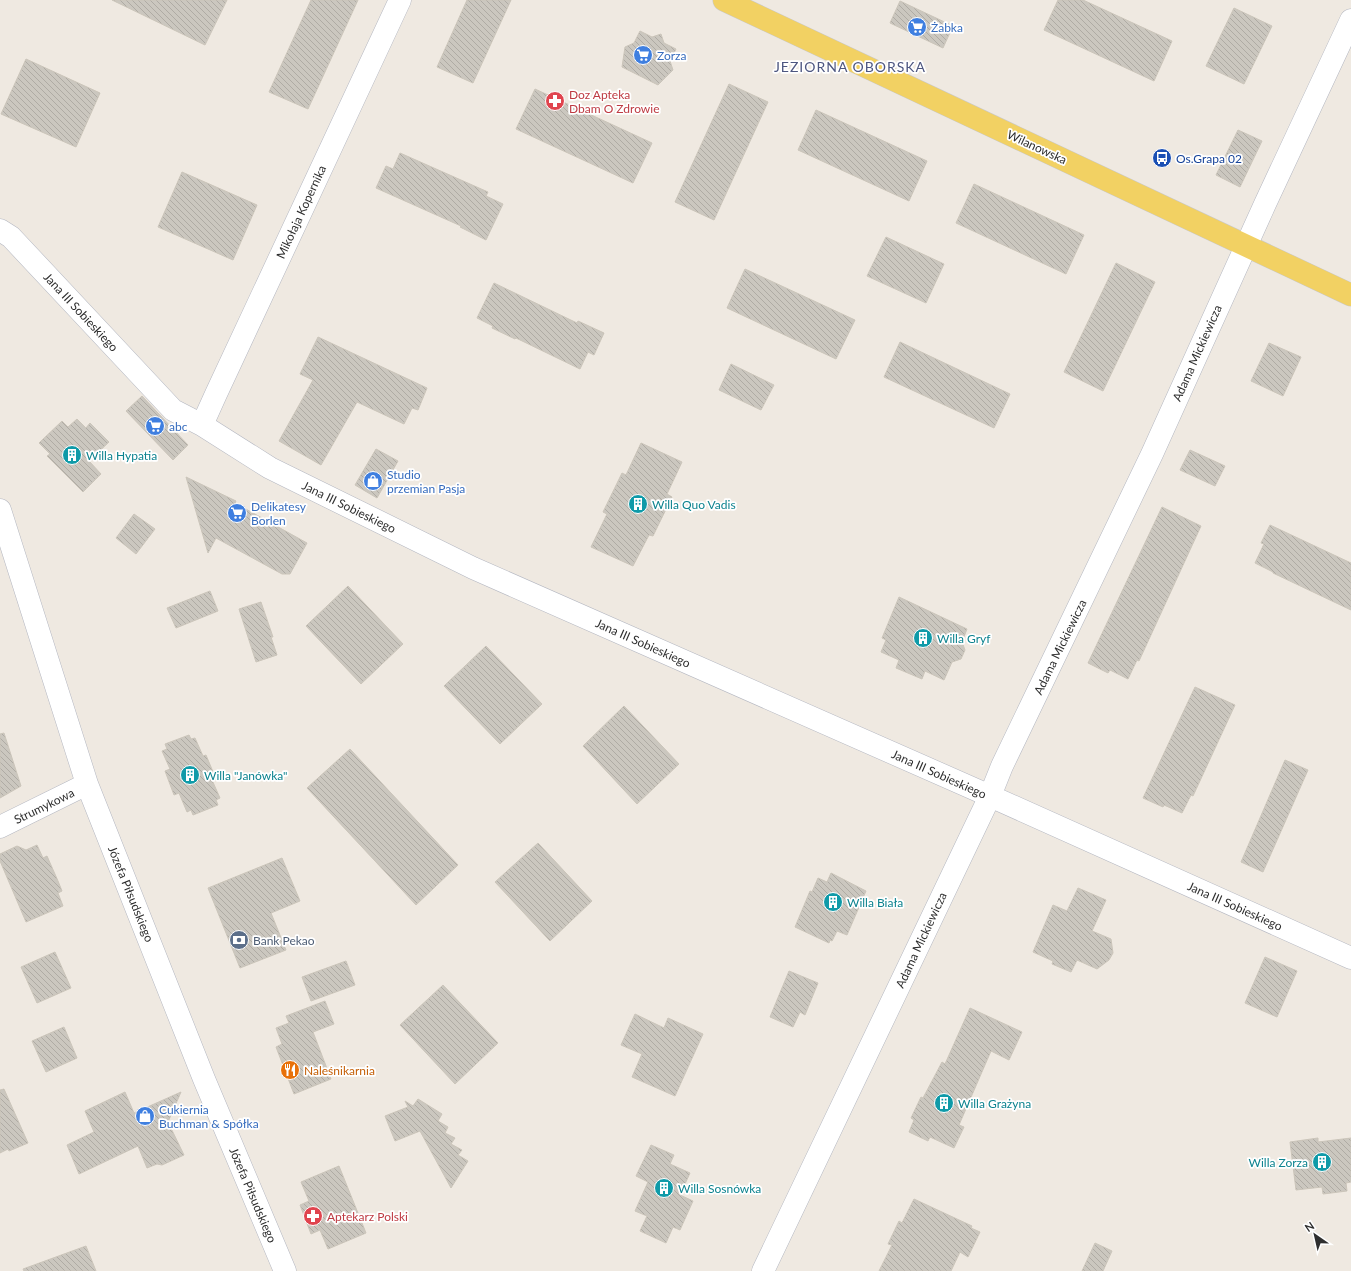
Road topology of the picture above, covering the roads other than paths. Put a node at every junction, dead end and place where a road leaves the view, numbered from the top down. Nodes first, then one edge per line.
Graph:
1 (400, 0) edge
2 (724, 0) edge
3 (1351, 20) edge
4 (0, 230) edge
5 (1246, 246) junction
6 (1351, 295) edge
7 (202, 425) junction
8 (0, 510) edge
9 (87, 784) junction
10 (990, 796) junction
11 (0, 827) edge
12 (1351, 958) edge
13 (285, 1271) edge
14 (763, 1271) edge

1 - 7 street, Mikołaja Kopernika
2 - 5 main road, Wilanowska
3 - 5 street, Adama Mickiewicza
4 - 7 street, Jana III Sobieskiego
5 - 6 main road, Wilanowska
5 - 10 street, Adama Mickiewicza
7 - 10 street, Jana III Sobieskiego
8 - 9 street, Józefa Piłsudskiego
9 - 11 street, Strumykowa
9 - 13 street, Józefa Piłsudskiego
10 - 12 street, Jana III Sobieskiego
10 - 14 street, Adama Mickiewicza

